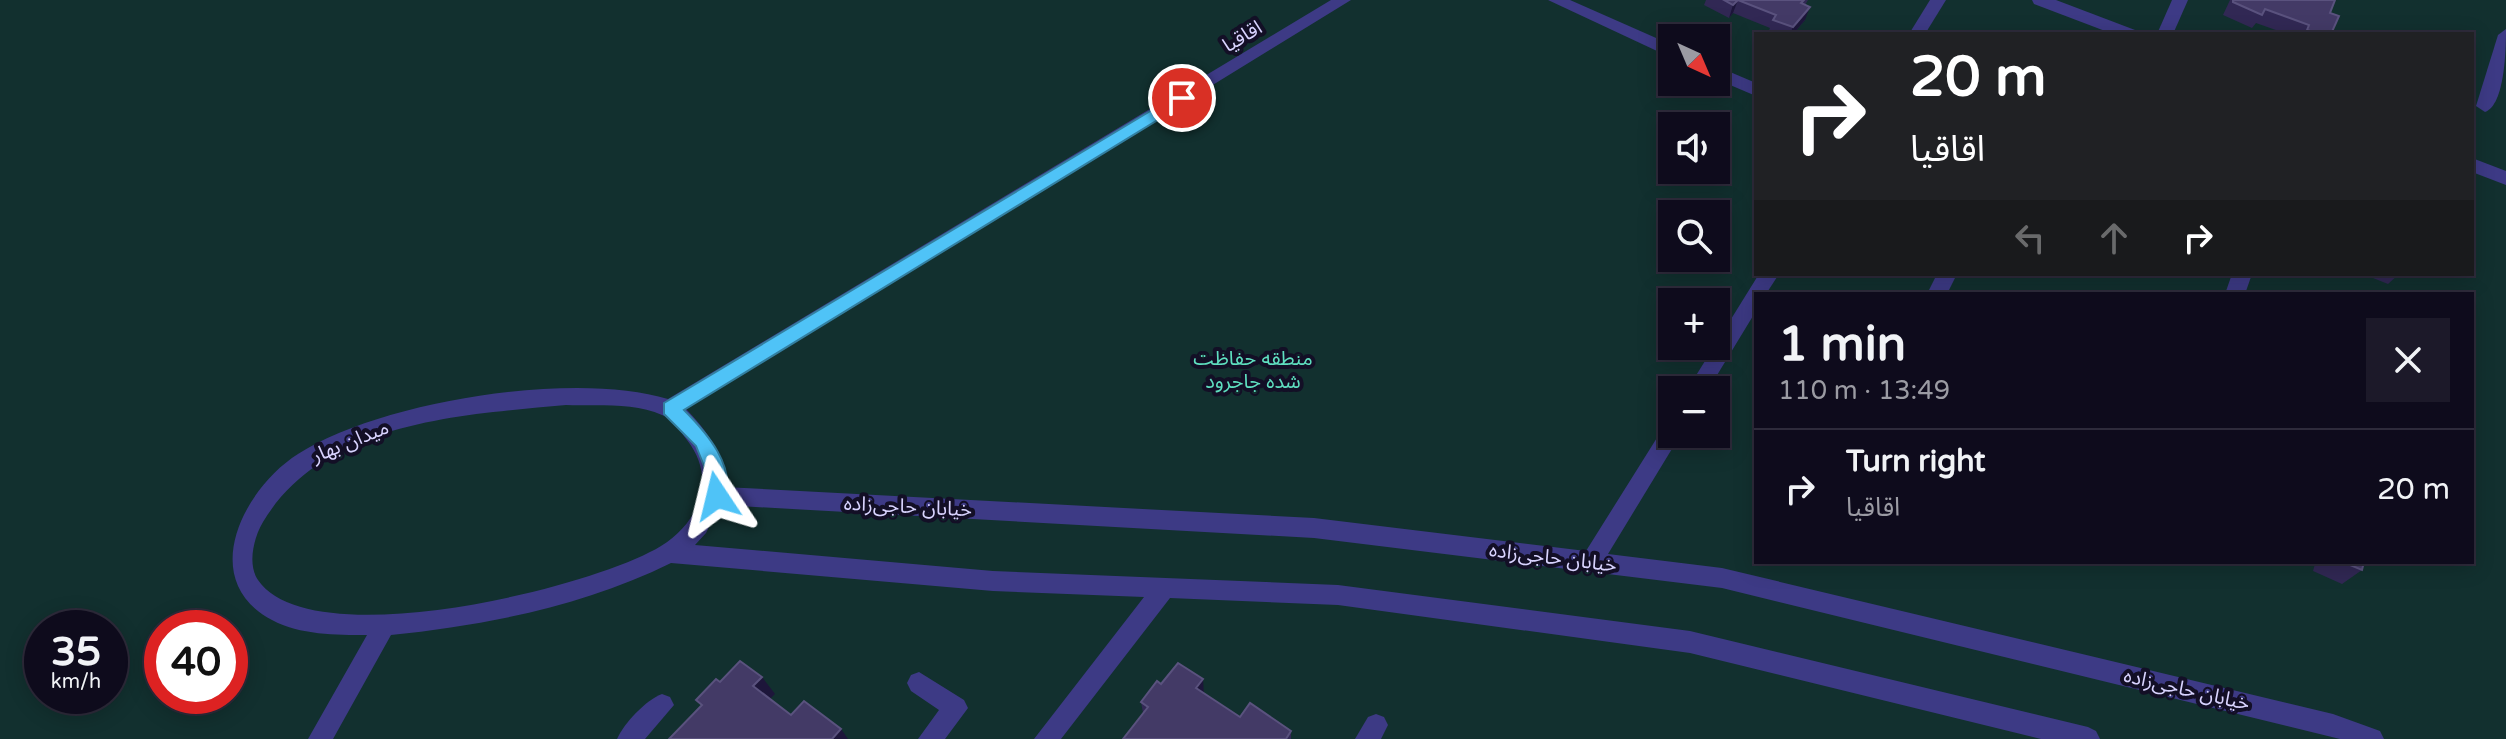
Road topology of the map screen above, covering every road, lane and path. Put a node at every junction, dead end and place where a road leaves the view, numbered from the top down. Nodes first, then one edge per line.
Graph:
1 (1343, 0) edge
2 (1556, 0) edge
3 (1938, 0) edge
4 (2040, 0) edge
5 (2180, 0) edge
6 (1578, 4) edge
7 (2081, 15) junction
8 (1918, 32) edge
9 (2072, 32) edge
10 (2124, 32) edge
11 (2166, 32) edge
12 (2506, 35) edge
13 (1658, 45) edge
14 (1730, 78) edge
15 (1754, 89) edge
16 (2485, 106) dead end
17 (2474, 166) edge
18 (2506, 178) edge
19 (1754, 297) edge
20 (1706, 376) edge
21 (671, 408) junction
22 (1661, 448) edge
23 (717, 496) junction
24 (669, 553) junction
25 (1591, 562) junction
26 (1166, 586) junction
27 (383, 628) junction
28 (919, 683) dead end
29 (662, 705) dead end
30 (320, 739) edge
31 (629, 739) edge
32 (930, 739) edge
33 (1046, 739) edge
34 (2088, 739) edge
35 (2372, 739) edge

1 - 21 street, اقاقیا
2 - 6 street
3 - 8 street
4 - 7 street
5 - 11 street
6 - 13 street
7 - 9 street
7 - 10 street
12 - 16 street
14 - 15 street
17 - 18 street
19 - 20 street
21 - 23 street
21 - 27 street, میدان بهار
22 - 25 street
23 - 24 street, میدان بهار
23 - 25 street, خیابان حاجی‌زاده
24 - 26 street
24 - 27 street, میدان بهار
25 - 35 street, خیابان حاجی‌زاده
26 - 33 street
26 - 34 street
27 - 30 street
28 - 32 street
29 - 31 street

